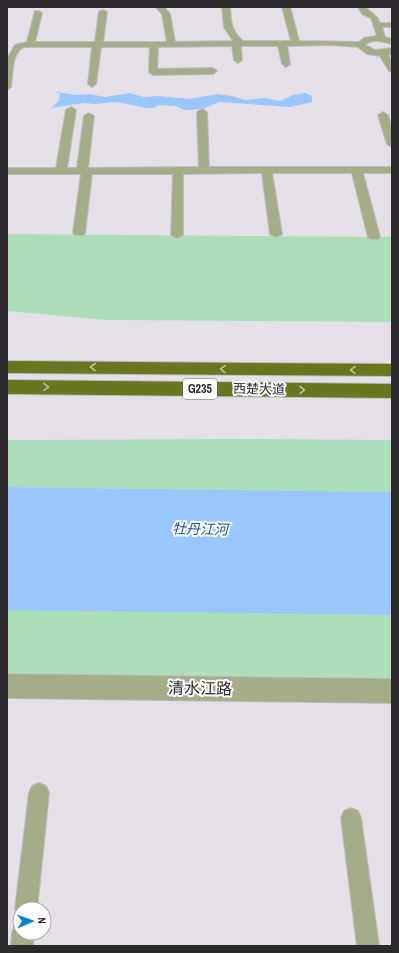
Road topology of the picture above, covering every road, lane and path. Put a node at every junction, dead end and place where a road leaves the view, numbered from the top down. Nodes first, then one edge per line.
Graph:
1 (160, 7) edge
2 (226, 7) edge
3 (286, 7) edge
4 (362, 7) edge
5 (103, 12) dead end
6 (38, 13) dead end
7 (376, 25) junction
8 (392, 25) edge
9 (382, 39) junction
10 (392, 42) edge
11 (154, 43) junction
12 (171, 43) junction
13 (238, 43) junction
14 (282, 43) junction
15 (296, 43) junction
16 (31, 44) junction
17 (98, 44) junction
18 (360, 45) junction
19 (392, 51) edge
20 (383, 53) junction
21 (238, 60) dead end
22 (286, 64) dead end
23 (392, 69) edge
24 (213, 71) dead end
25 (92, 84) dead end
26 (7, 87) edge
27 (71, 110) dead end
28 (202, 112) dead end
29 (383, 115) dead end
30 (89, 116) dead end
31 (392, 144) edge
32 (392, 170) edge
33 (7, 171) edge
34 (61, 171) junction
35 (85, 171) junction
36 (178, 171) junction
37 (204, 171) junction
38 (268, 171) junction
39 (357, 171) junction
40 (79, 233) dead end
41 (177, 234) dead end
42 (276, 234) dead end
43 (374, 237) dead end
44 (7, 366) edge
45 (392, 370) edge
46 (7, 387) edge
47 (392, 391) edge
48 (7, 686) edge
49 (392, 691) edge
50 (39, 793) dead end
51 (351, 818) dead end
52 (27, 901) edge
53 (368, 946) edge

1 - 12 lane
2 - 13 lane
3 - 15 lane
4 - 7 lane
5 - 17 lane
6 - 16 lane
7 - 8 lane
7 - 9 lane
9 - 10 lane
9 - 18 lane
11 - 12 lane
11 - 17 lane
11 - 24 lane
12 - 13 lane
13 - 14 lane
13 - 21 lane
14 - 15 lane
14 - 22 lane
15 - 18 lane
16 - 17 lane
16 - 26 lane
17 - 25 lane
18 - 20 lane
19 - 20 lane
20 - 23 lane
27 - 34 lane
28 - 37 lane
29 - 31 lane
30 - 35 lane
32 - 39 lane
33 - 34 lane
34 - 35 lane
35 - 36 lane
35 - 40 lane
36 - 37 lane
36 - 41 lane
37 - 38 lane
38 - 39 lane
38 - 42 lane
39 - 43 lane
45 -> 44 highway, 西楚大道 / G235
46 -> 47 highway, 西楚大道 / G235
48 - 49 street, 清水江路
50 - 52 lane
51 - 53 lane

